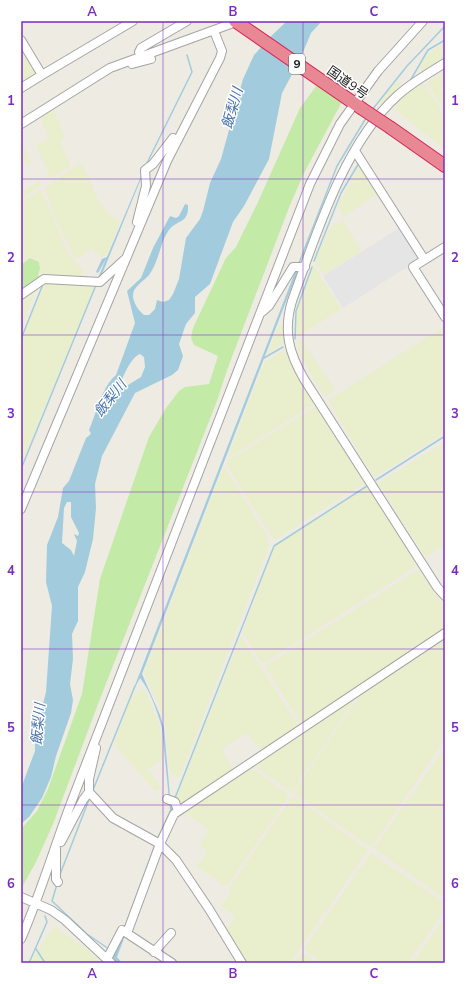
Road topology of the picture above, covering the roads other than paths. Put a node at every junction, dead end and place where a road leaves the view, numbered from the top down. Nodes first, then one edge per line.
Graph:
1 (132, 21) edge
2 (186, 21) edge
3 (423, 21) edge
4 (239, 22) edge
5 (214, 31) junction
6 (21, 40) edge
7 (141, 56) junction
8 (151, 59) dead end
9 (445, 63) edge
10 (115, 66) junction
11 (42, 75) junction
12 (21, 88) edge
13 (356, 104) junction
14 (21, 124) edge
15 (179, 135) junction
16 (355, 151) junction
17 (445, 166) edge
18 (138, 230) junction
19 (445, 247) edge
20 (126, 259) junction
21 (424, 259) junction
22 (305, 267) junction
23 (21, 295) edge
24 (261, 312) junction
25 (445, 317) edge
26 (21, 509) edge
27 (445, 596) edge
28 (445, 633) edge
29 (96, 737) junction
30 (89, 792) junction
31 (171, 800) dead end
32 (178, 811) junction
33 (158, 843) junction
34 (55, 848) junction
35 (58, 882) dead end
36 (21, 897) edge
37 (35, 903) junction
38 (126, 932) junction
39 (171, 933) dead end
40 (21, 939) edge
41 (154, 952) junction
42 (109, 961) edge
43 (172, 963) edge
44 (242, 963) edge

1 - 11 street
2 - 7 street
3 - 13 street
4 - 5 street
4 - 13 highway, 国道9号 / 9
5 - 7 street
5 - 15 street
6 - 11 street
7 - 10 street
8 - 10 street
9 - 16 street
10 - 14 street
11 - 12 street
13 - 17 highway, 国道9号 / 9, bridge
13 - 24 street
15 - 18 street
15 - 18 street
16 - 21 street
16 - 22 street
18 - 20 street
19 - 21 street
20 - 23 street
20 - 26 street
21 - 25 street
22 - 24 street
22 - 27 street
24 - 29 street
28 - 32 street
29 - 30 street
29 - 34 street
30 - 33 street
30 - 34 street
31 - 32 street
32 - 33 street
33 - 38 street
33 - 44 street
34 - 35 street
34 - 37 street
36 - 37 street
37 - 40 street
37 - 42 street
38 - 41 street
38 - 42 street
39 - 41 street
41 - 43 street

